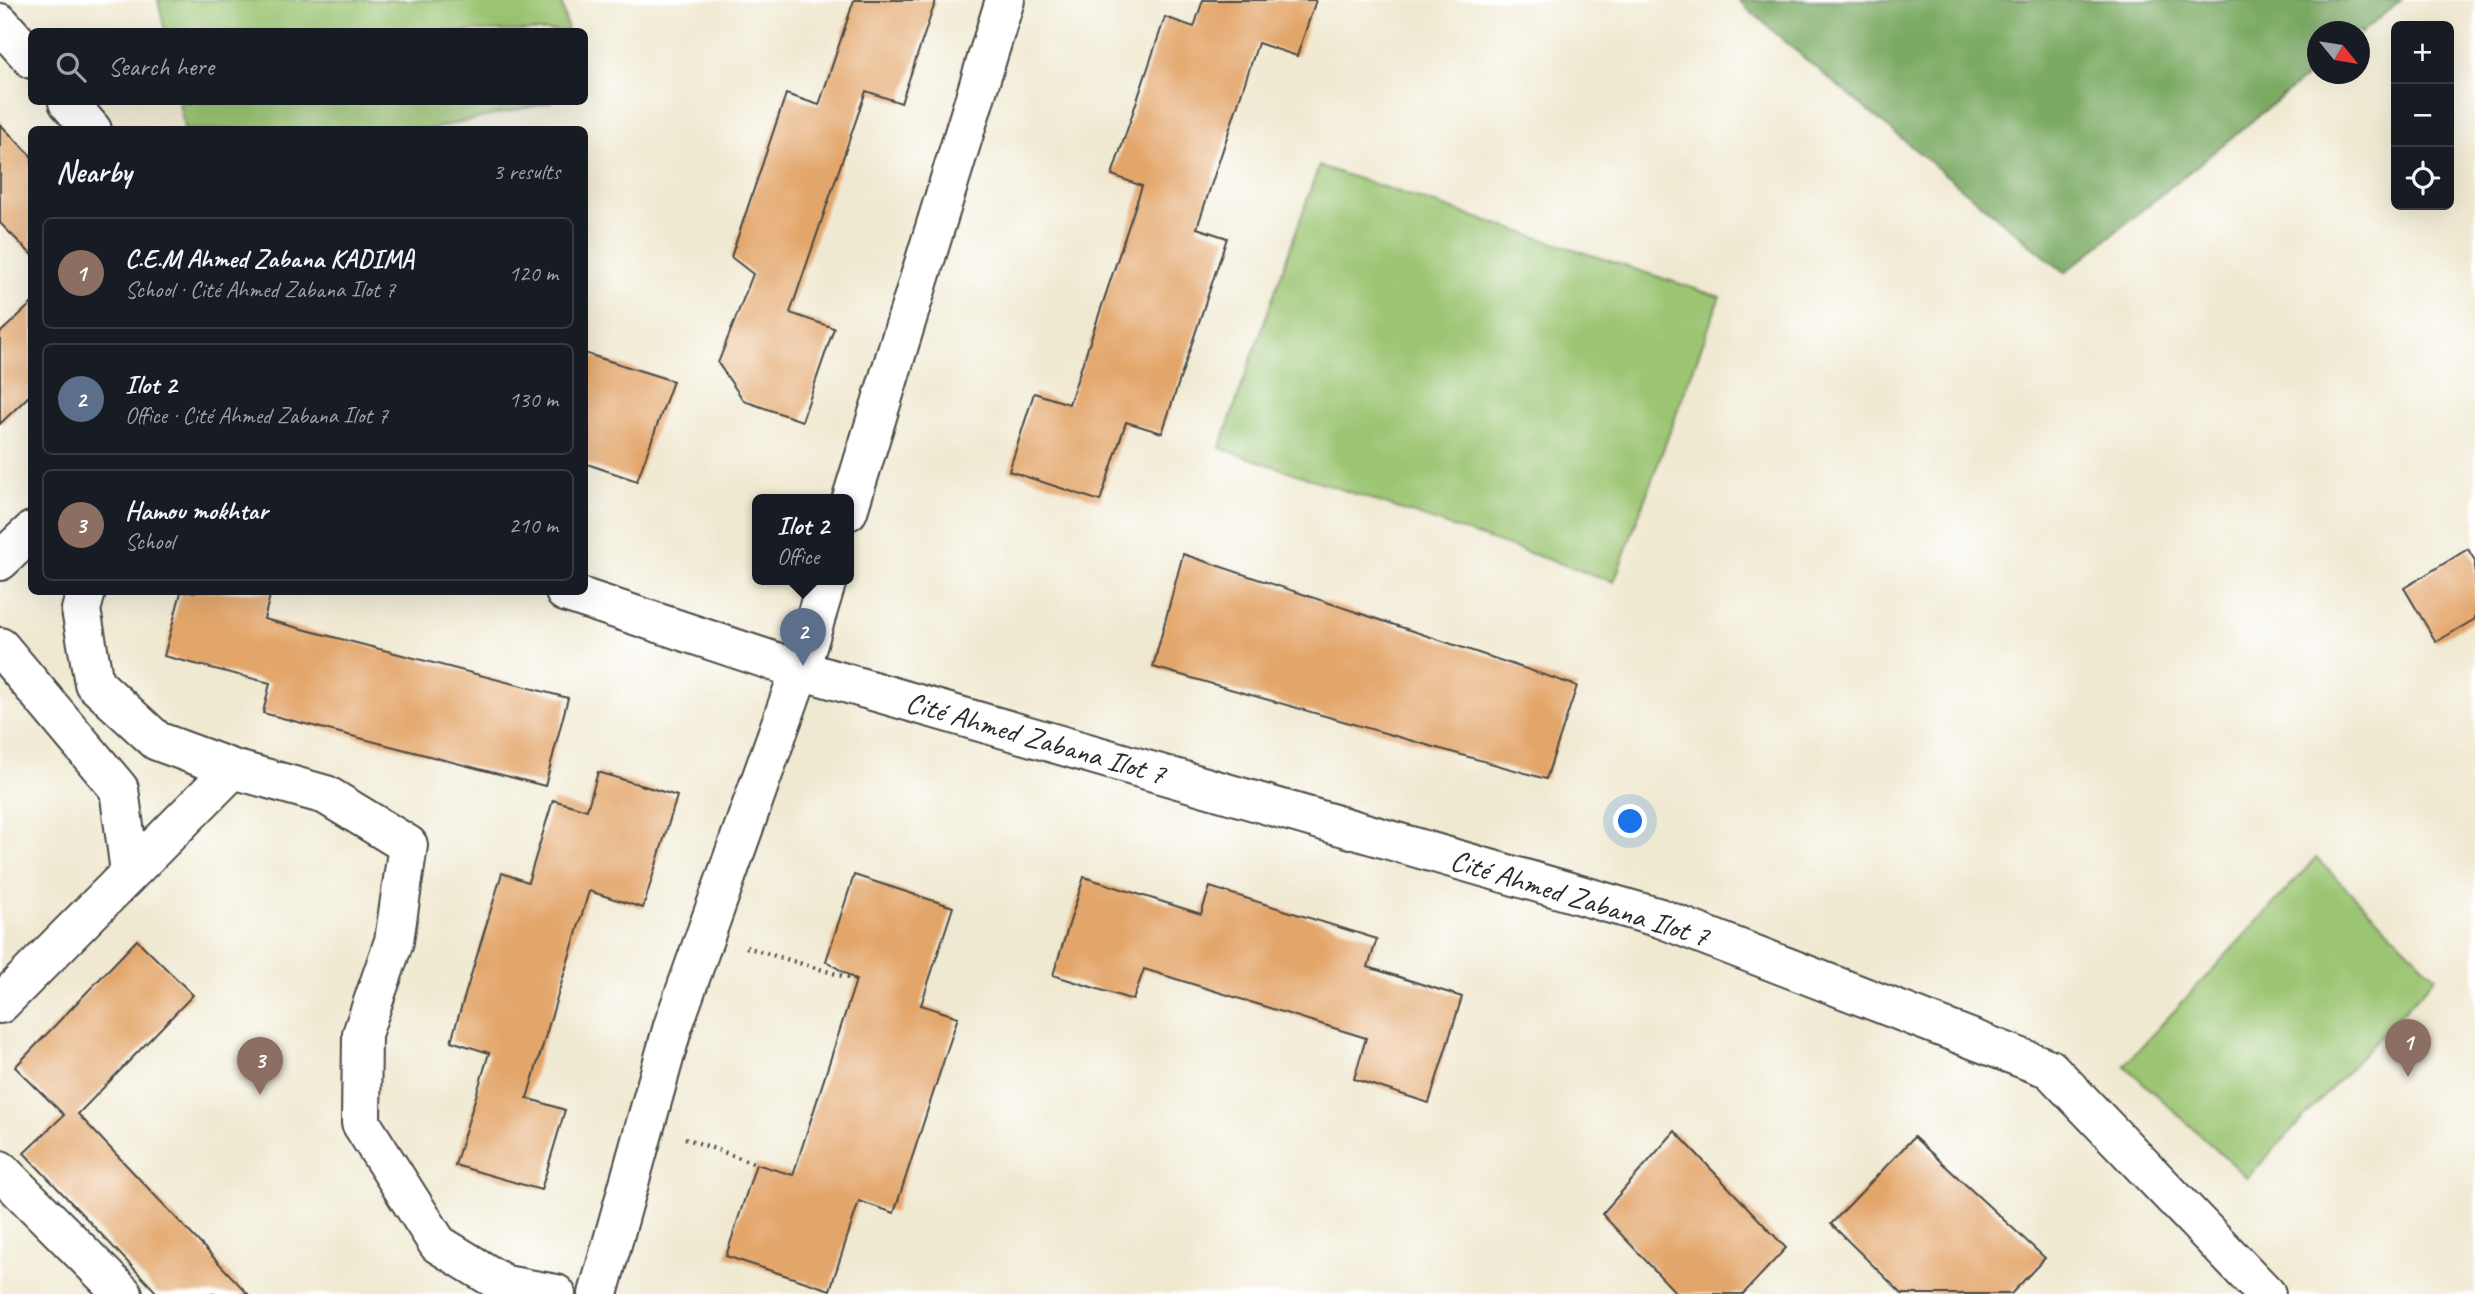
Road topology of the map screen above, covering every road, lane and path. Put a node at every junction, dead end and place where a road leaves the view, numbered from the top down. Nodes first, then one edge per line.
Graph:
1 (1005, 0) edge
2 (0, 23) edge
3 (28, 54) edge
4 (71, 105) edge
5 (89, 126) edge
6 (854, 495) edge
7 (28, 535) edge
8 (0, 561) edge
9 (826, 585) edge
10 (85, 595) edge
11 (574, 595) edge
12 (0, 647) edge
13 (800, 670) junction
14 (233, 769) junction
15 (130, 872) junction
16 (755, 951) dead end
17 (856, 980) dead end
18 (0, 1004) edge
19 (680, 1136) dead end
20 (756, 1164) dead end
21 (0, 1170) edge
22 (124, 1294) edge
23 (556, 1294) edge
24 (598, 1294) edge
25 (2266, 1294) edge

1 - 6 street
2 - 3 street
4 - 5 street
7 - 8 street
9 - 13 street
10 - 14 street
11 - 13 street, Cité Ahmed Zabana Ilot 7
12 - 15 street
13 - 24 street
13 - 25 street, Cité Ahmed Zabana Ilot 7
14 - 15 street
14 - 23 street
15 - 18 street
16 - 17 path
19 - 20 path
21 - 22 street

